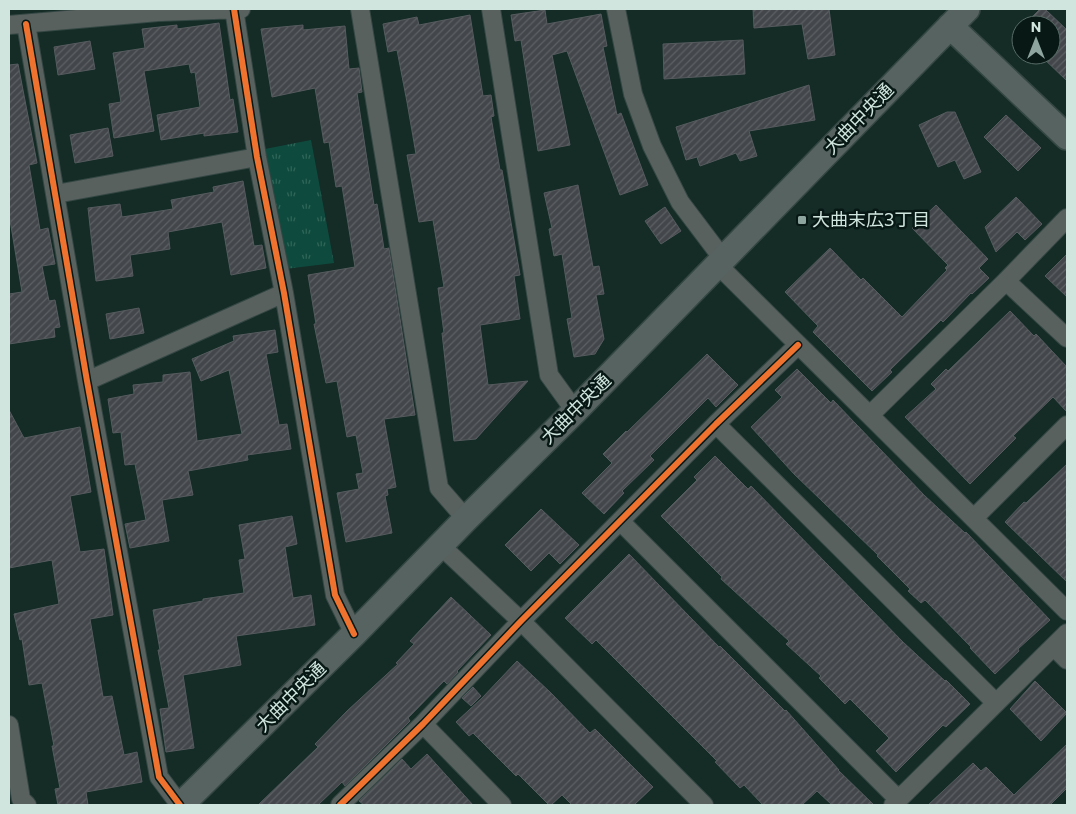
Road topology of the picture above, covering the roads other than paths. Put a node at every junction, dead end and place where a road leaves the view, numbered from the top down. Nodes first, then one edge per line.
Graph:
1 (234, 9) edge
2 (241, 9) edge
3 (360, 9) edge
4 (491, 9) edge
5 (616, 9) edge
6 (967, 9) edge
7 (158, 10) edge
8 (17, 24) edge
9 (950, 26) junction
10 (1067, 137) edge
11 (257, 157) junction
12 (56, 194) junction
13 (1067, 218) edge
14 (720, 261) junction
15 (1006, 281) junction
16 (284, 293) junction
17 (1067, 338) edge
18 (798, 345) junction
19 (87, 381) junction
20 (576, 411) junction
21 (870, 415) junction
22 (716, 424) junction
23 (1067, 425) edge
24 (974, 518) junction
25 (466, 519) junction
26 (620, 521) junction
27 (440, 546) junction
28 (1067, 610) edge
29 (522, 621) junction
30 (1067, 633) edge
31 (354, 634) junction
32 (1054, 646) junction
33 (1067, 660) edge
34 (996, 703) junction
35 (423, 724) junction
36 (9, 725) edge
37 (896, 803) edge
38 (27, 805) edge
39 (181, 805) edge
40 (340, 805) edge
41 (502, 805) edge
42 (704, 805) edge

1 - 2 street
1 - 7 street
1 - 11 street
3 - 25 street
4 - 20 street
5 - 14 street
6 - 9 main road, 大曲中央通
7 - 8 street
8 - 12 street
9 - 10 main road
9 - 14 main road, 大曲中央通
11 - 12 street
11 - 16 street
12 - 19 street
13 - 15 street
14 - 18 street
14 - 20 main road, 大曲中央通
15 - 17 street
15 - 21 street
16 - 19 street
16 - 31 street
18 - 21 street
18 - 22 street
19 - 39 street
20 - 25 main road, 大曲中央通
21 - 24 street
22 - 26 street
22 - 34 street
23 - 24 street
24 - 28 street
25 - 27 main road, 大曲中央通
26 - 29 street
26 - 37 street
27 - 29 street
27 - 31 main road, 大曲中央通
29 - 35 street
29 - 42 street
30 - 32 street
31 - 39 main road, 大曲中央通
32 - 33 street
32 - 34 street
34 - 37 street
35 - 40 street
35 - 41 street
36 - 38 street

